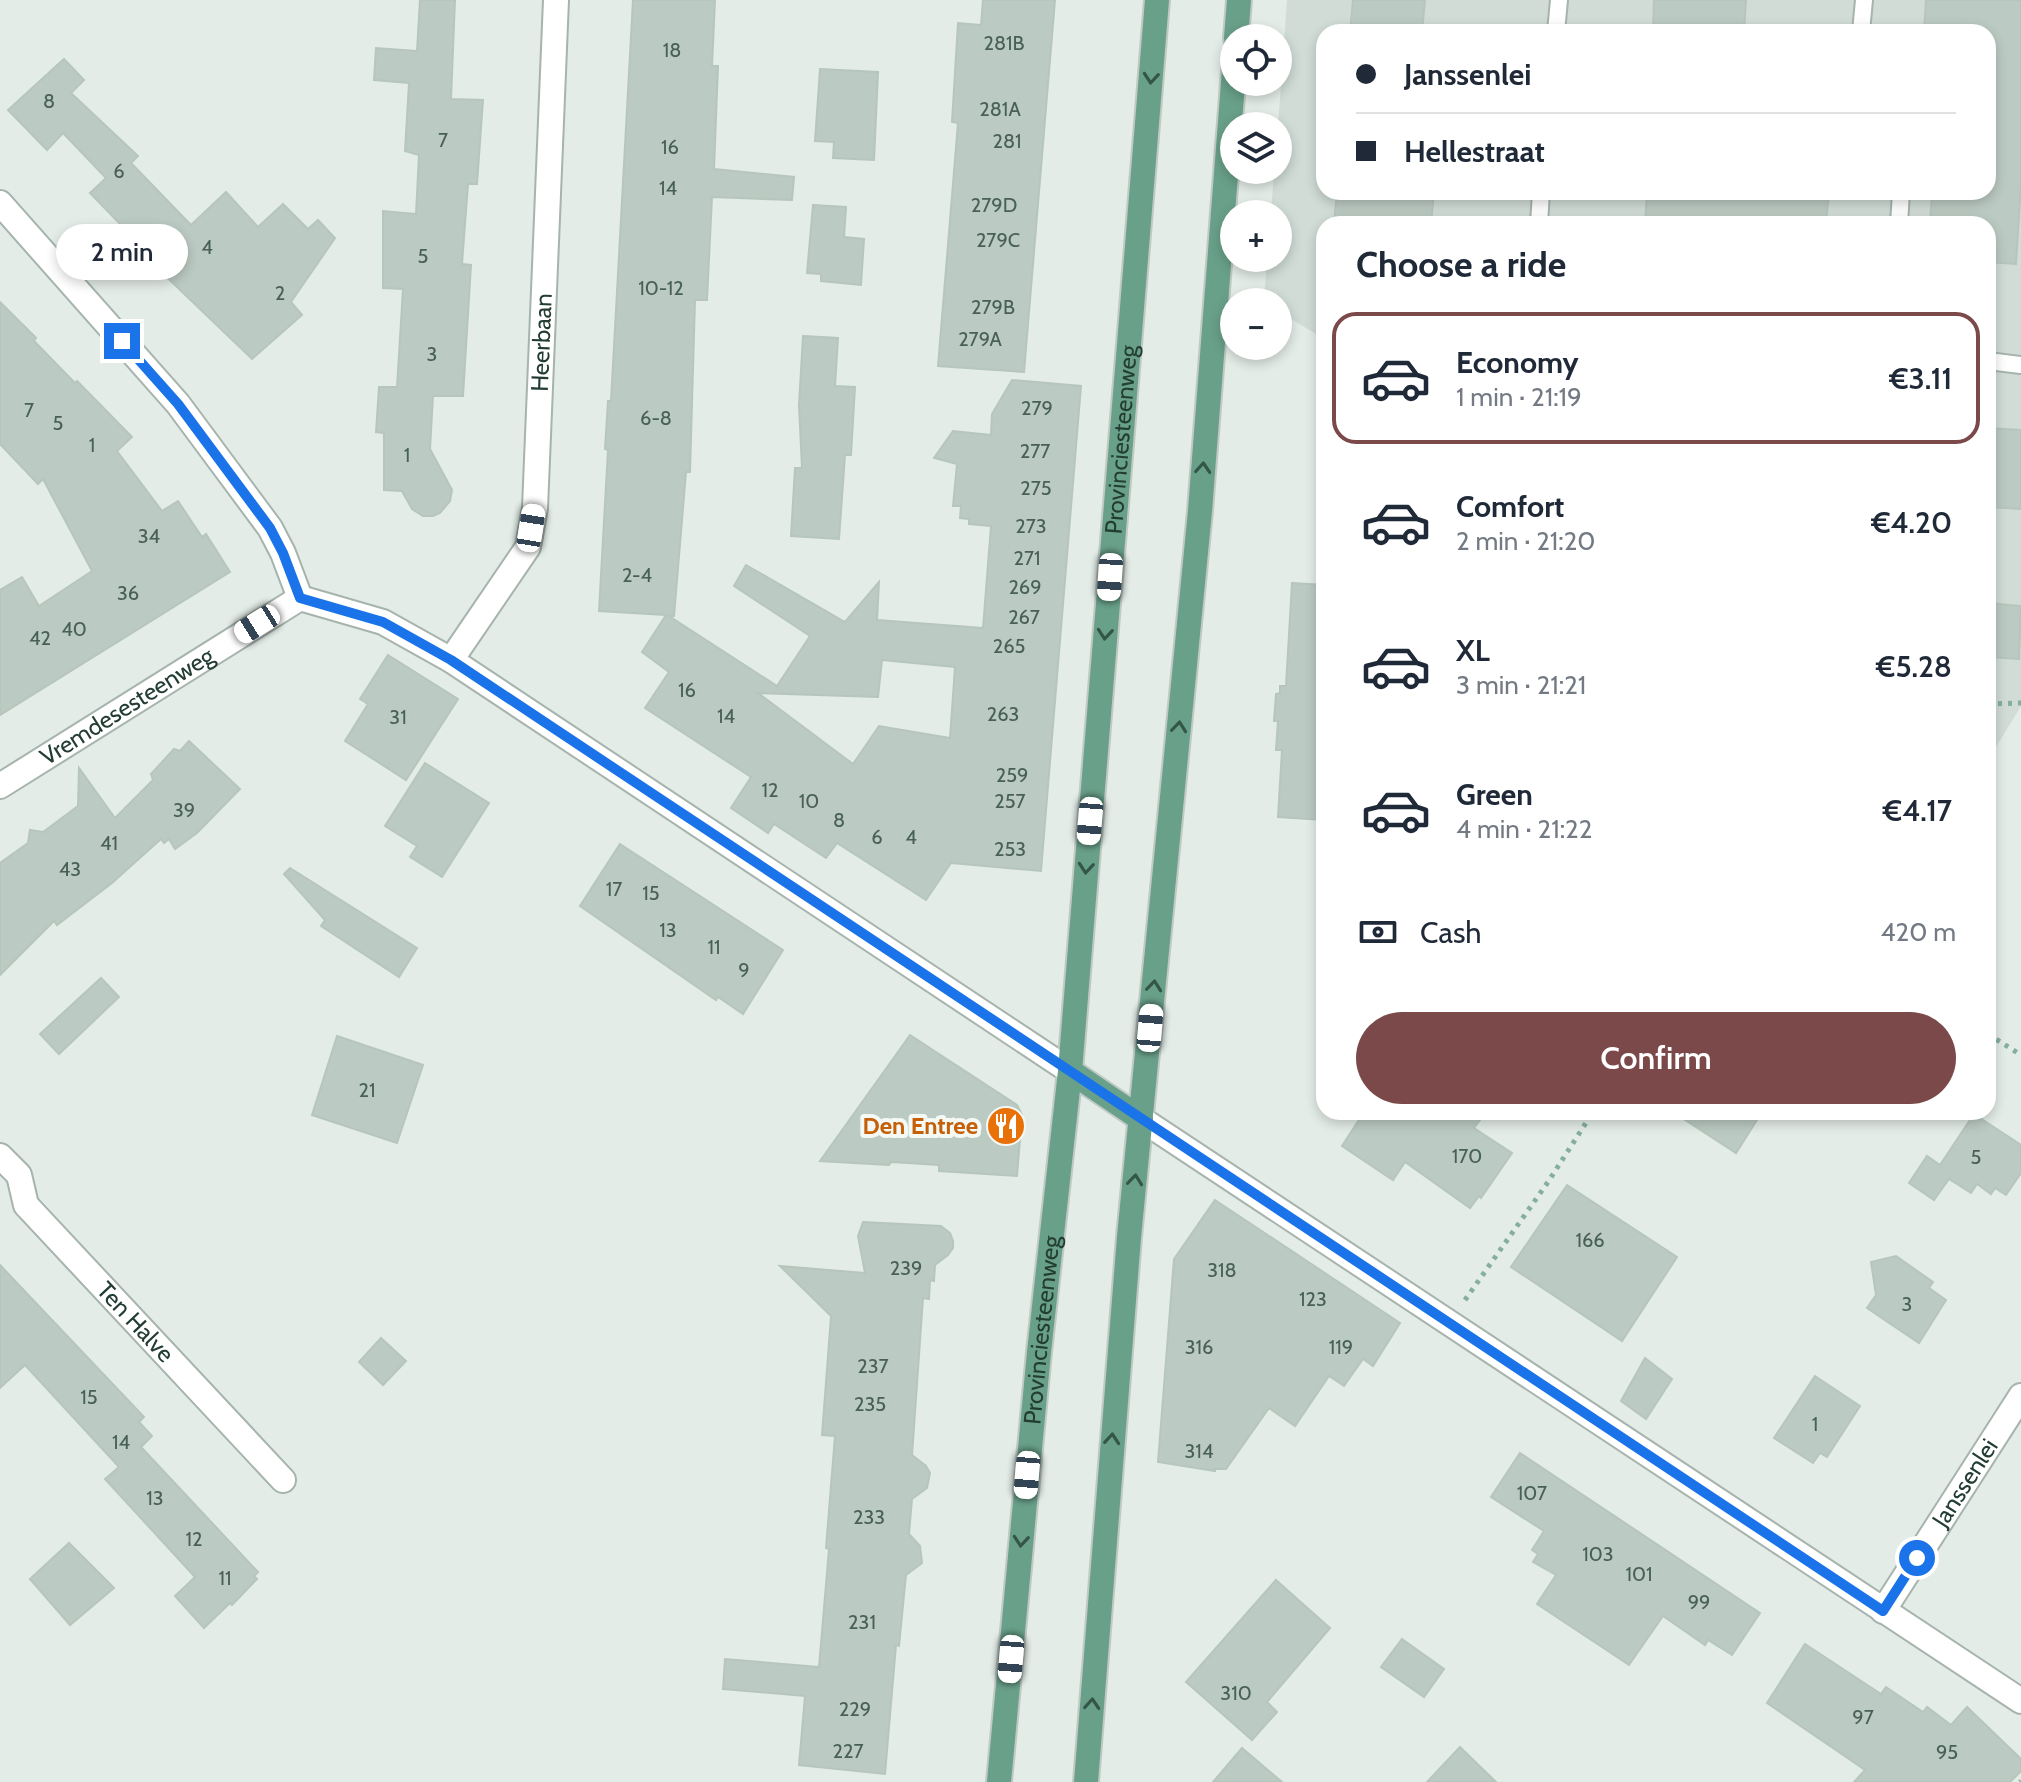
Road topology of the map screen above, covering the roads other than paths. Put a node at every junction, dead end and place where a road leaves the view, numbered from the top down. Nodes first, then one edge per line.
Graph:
1 (556, 0) edge
2 (1157, 0) edge
3 (1239, 0) edge
4 (1559, 0) edge
5 (1864, 0) edge
6 (1237, 24) edge
7 (1557, 24) edge
8 (1862, 24) edge
9 (1232, 96) edge
10 (0, 203) edge
11 (1996, 362) edge
12 (2021, 365) edge
13 (300, 598) junction
14 (451, 660) junction
15 (0, 786) edge
16 (1070, 1071) junction
17 (1141, 1119) junction
18 (0, 1156) edge
19 (2021, 1396) edge
20 (283, 1480) dead end
21 (1883, 1611) junction
22 (2021, 1701) edge
23 (999, 1782) edge
24 (1086, 1782) edge

1 - 14 street, Heerbaan
2 -> 16 main road, Provinciesteenweg
3 - 6 main road
4 - 7 lane
5 - 8 lane
17 -> 9 main road
10 - 13 street
11 - 12 lane
13 - 14 street
13 - 15 street, Vremdesesteenweg
14 - 16 street
16 - 17 main road
16 -> 23 main road, Provinciesteenweg
17 - 21 street
24 -> 17 main road
18 - 20 street, Ten Halve
19 - 21 street, Janssenlei
21 - 22 street

